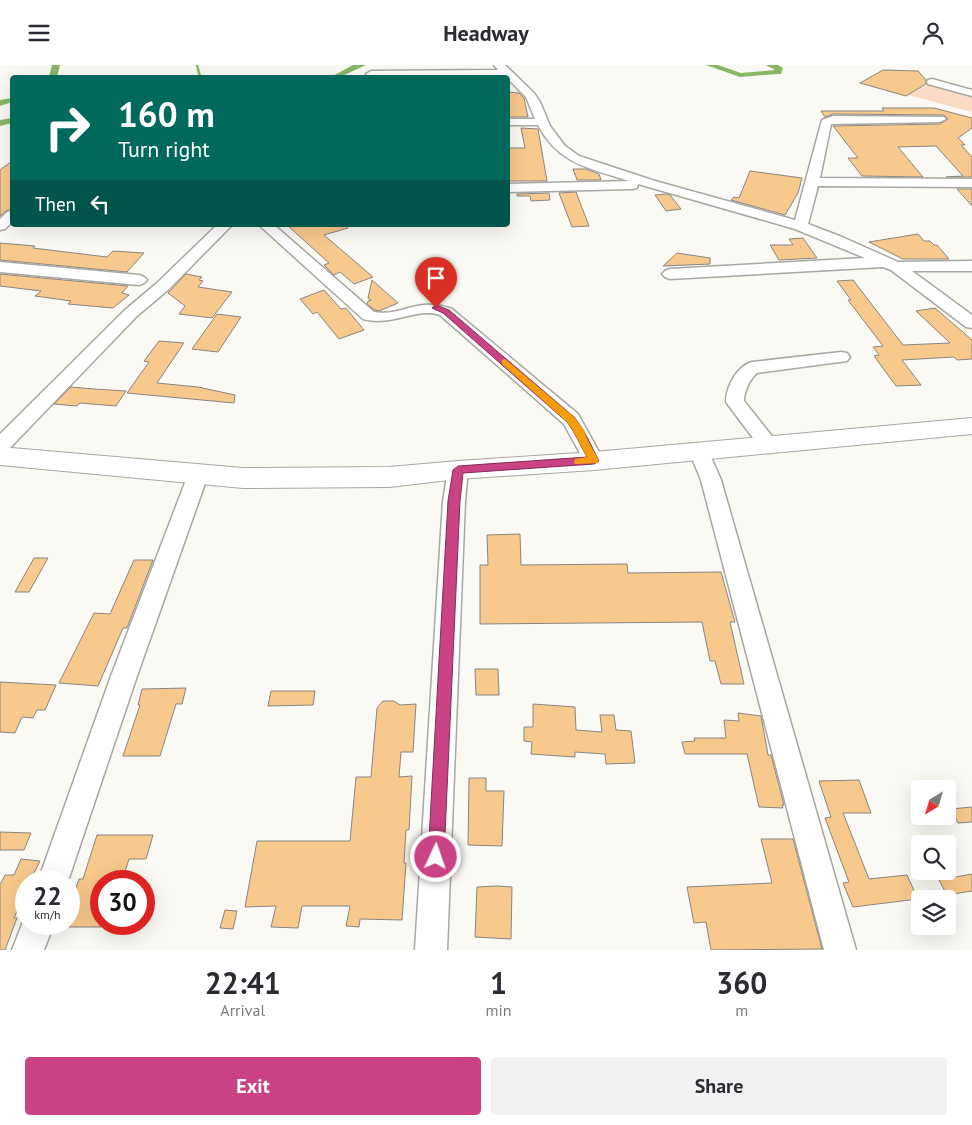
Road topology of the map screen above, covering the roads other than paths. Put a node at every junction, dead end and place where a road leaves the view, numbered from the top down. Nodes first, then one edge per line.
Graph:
1 (502, 69) edge
2 (371, 74) dead end
3 (510, 76) edge
4 (932, 82) dead end
5 (972, 93) edge
6 (940, 119) dead end
7 (510, 122) edge
8 (541, 122) junction
9 (813, 182) junction
10 (972, 183) edge
11 (650, 184) junction
12 (510, 188) edge
13 (10, 217) edge
14 (0, 226) edge
15 (800, 226) junction
16 (223, 227) edge
17 (268, 227) edge
18 (891, 265) junction
19 (972, 266) edge
20 (0, 267) edge
21 (670, 274) dead end
22 (139, 280) dead end
23 (972, 323) edge
24 (841, 357) dead end
25 (972, 426) edge
26 (769, 445) junction
27 (0, 446) edge
28 (699, 451) junction
29 (0, 456) edge
30 (594, 461) junction
31 (458, 470) junction
32 (198, 475) junction
33 (57, 870) edge
34 (34, 935) edge
35 (28, 950) edge
36 (431, 950) edge
37 (840, 950) edge

1 - 2 street
3 - 8 street
4 - 5 street
6 - 9 street
7 - 8 street
8 - 11 street
9 - 10 street
9 - 15 street
11 - 12 street
11 - 15 street
13 - 14 street
15 - 18 street
16 - 27 street
17 - 30 street
18 - 19 street
18 - 21 street
18 - 23 street
20 - 22 street
24 - 26 street
25 - 26 highway
26 - 28 highway
28 - 30 highway
28 - 37 street
29 - 32 highway
30 - 31 highway
31 - 32 highway
31 - 36 street
32 - 33 street
34 - 35 street

